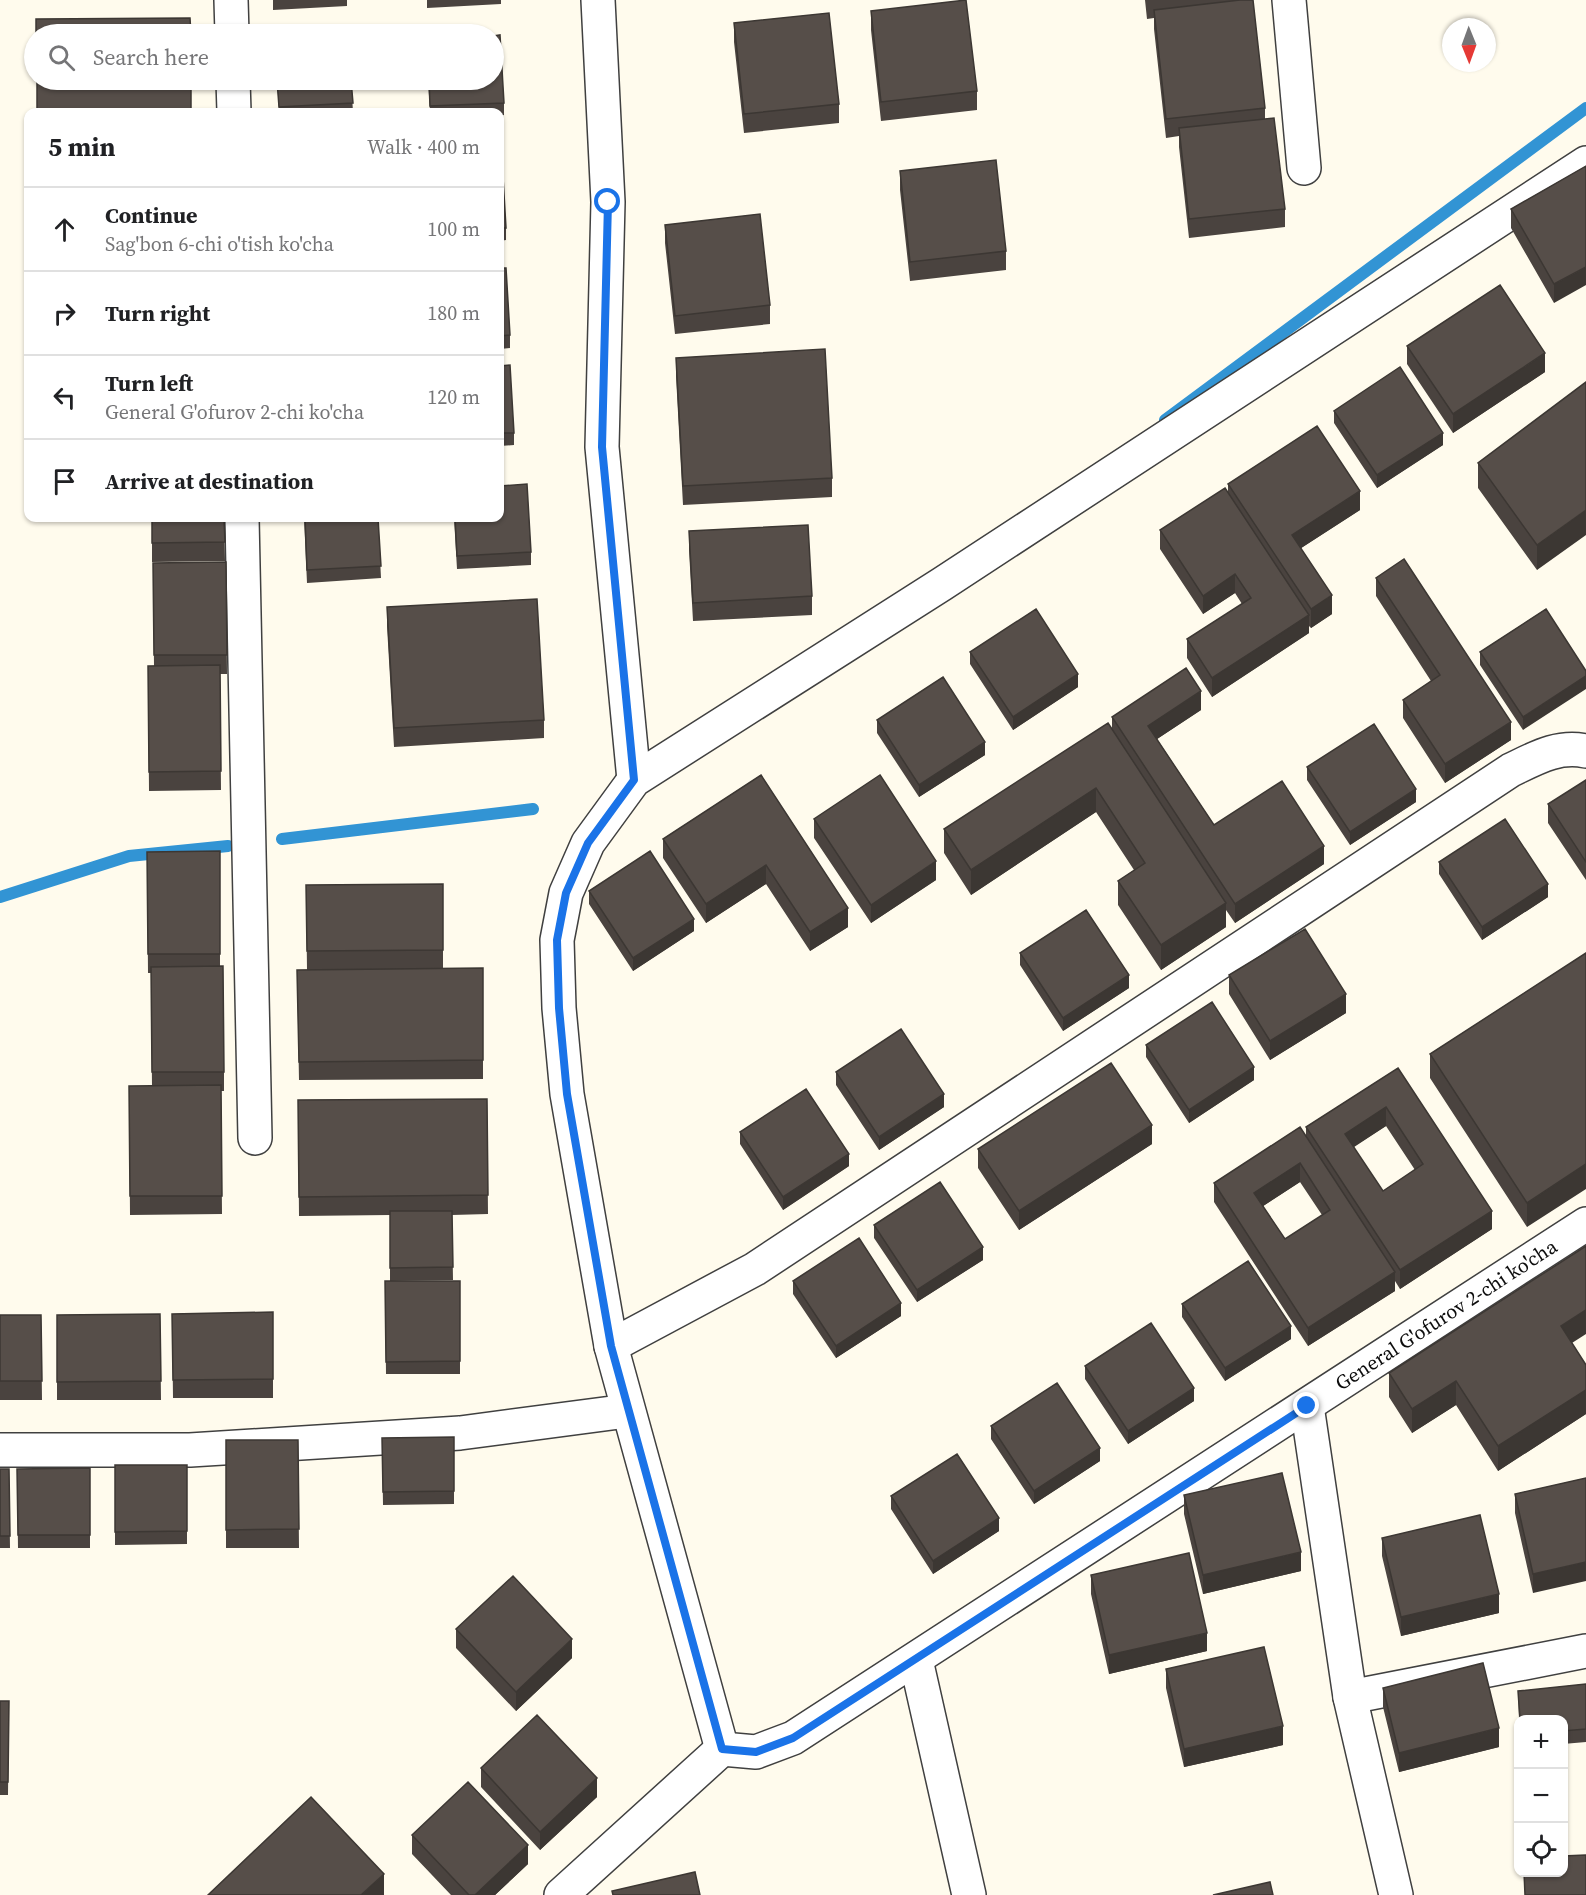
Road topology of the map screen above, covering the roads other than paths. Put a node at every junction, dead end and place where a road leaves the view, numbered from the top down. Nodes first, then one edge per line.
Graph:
1 (231, 0) edge
2 (598, 0) edge
3 (1289, 0) edge
4 (232, 24) edge
5 (233, 90) edge
6 (234, 108) edge
7 (1586, 163) edge
8 (1304, 168) dead end
9 (242, 522) edge
10 (1586, 751) edge
11 (634, 780) junction
12 (255, 1138) dead end
13 (1586, 1224) edge
14 (611, 1346) junction
15 (1307, 1406) junction
16 (627, 1410) junction
17 (0, 1450) edge
18 (1586, 1651) edge
19 (916, 1660) junction
20 (1350, 1697) junction
21 (722, 1749) junction
22 (561, 1895) edge
23 (969, 1895) edge
24 (1396, 1895) edge

1 - 4 street
2 - 11 street
3 - 8 street
5 - 6 street
7 - 11 street
9 - 12 street
10 - 14 street
11 - 14 street
13 - 15 street, General G'ofurov 2-chi ko'cha
14 - 16 street
15 - 19 street, General G'ofurov 2-chi ko'cha
15 - 20 street
16 - 17 street
16 - 21 street
18 - 20 street
19 - 21 street, General G'ofurov 2-chi ko'cha
19 - 23 street
20 - 24 street
21 - 22 street

